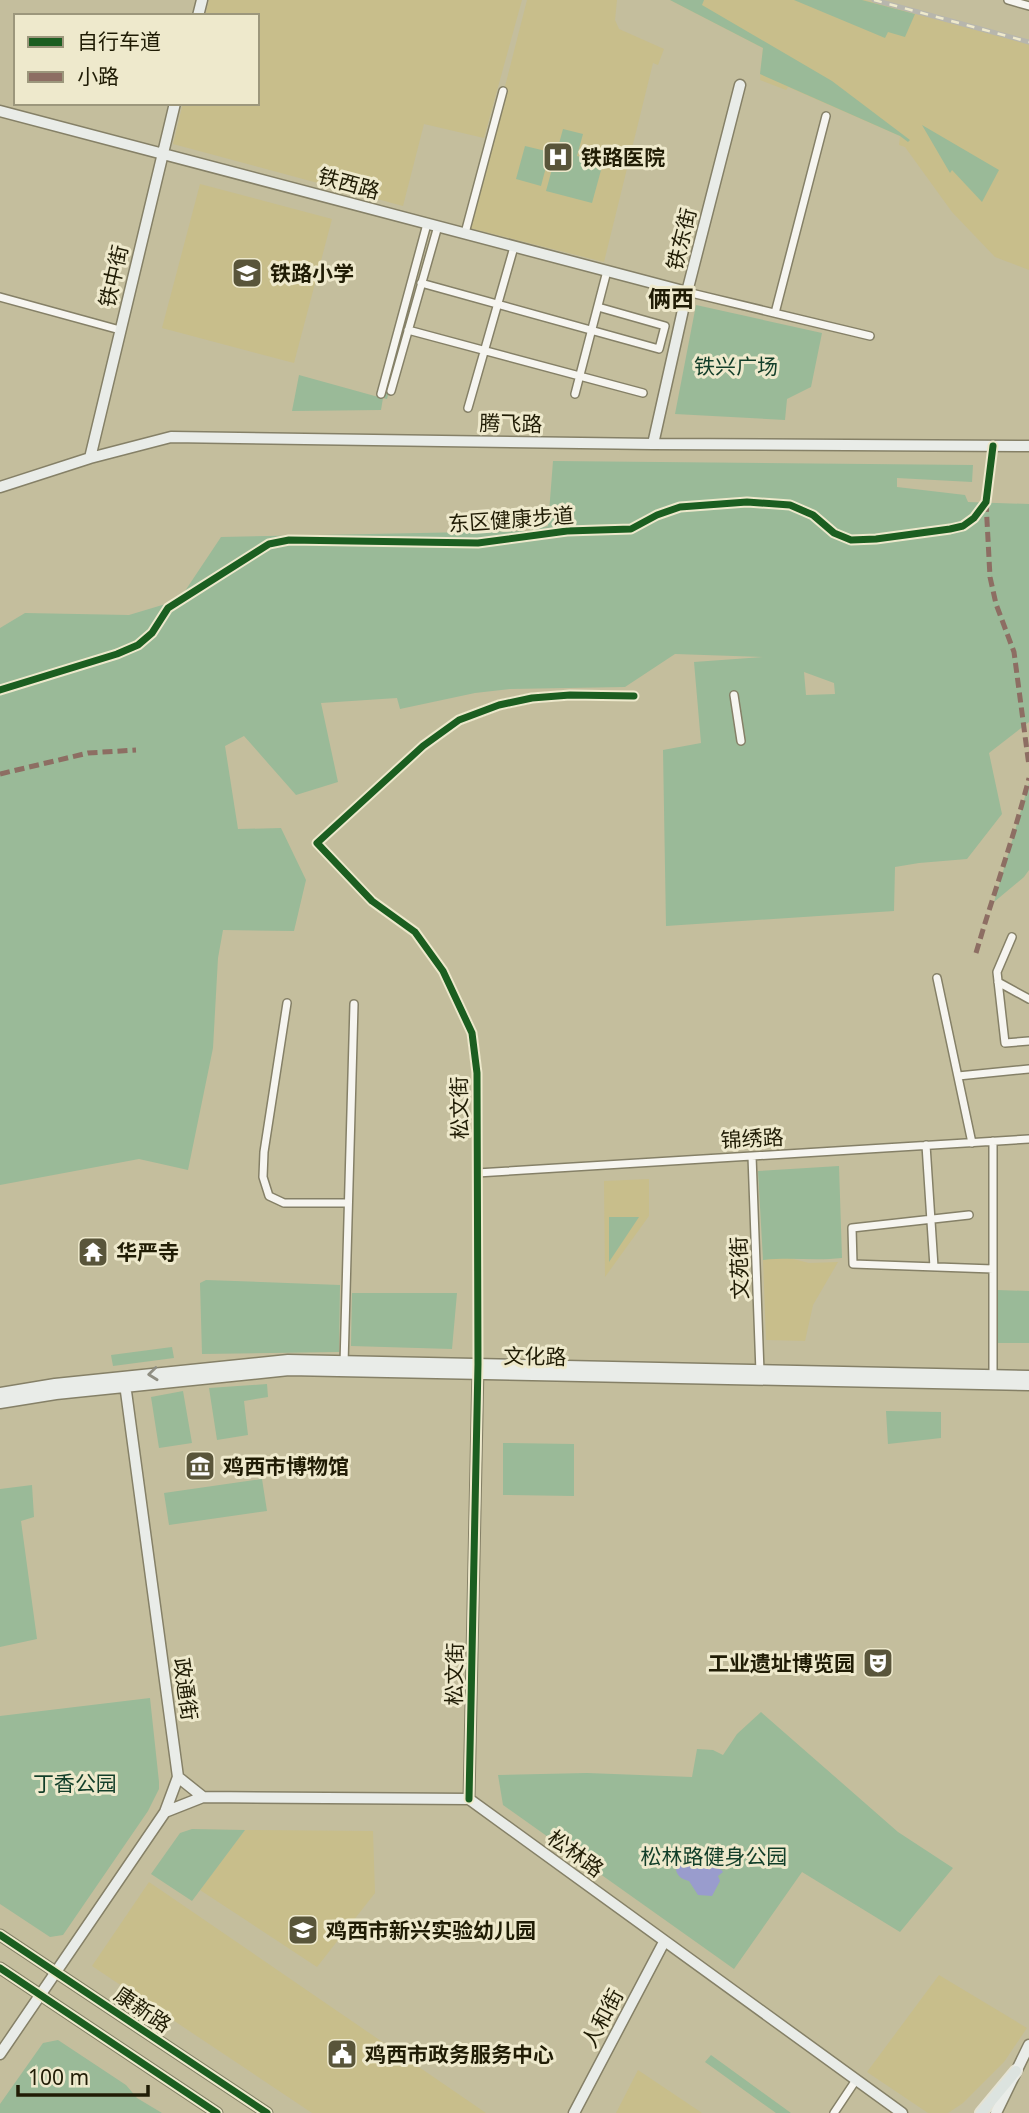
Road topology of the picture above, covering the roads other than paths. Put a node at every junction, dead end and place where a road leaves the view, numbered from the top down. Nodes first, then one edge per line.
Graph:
1 (1007, 0) edge
2 (1029, 6) edge
3 (740, 85) dead end
4 (503, 91) dead end
5 (174, 105) edge
6 (0, 111) edge
7 (826, 116) dead end
8 (162, 154) junction
9 (433, 225) junction
10 (465, 233) junction
11 (514, 247) junction
12 (607, 271) junction
13 (422, 284) junction
14 (687, 292) junction
15 (0, 297) edge
16 (498, 305) junction
17 (598, 307) junction
18 (775, 313) junction
19 (120, 330) junction
20 (408, 330) junction
21 (592, 331) junction
22 (870, 336) dead end
23 (485, 351) junction
24 (580, 376) junction
25 (391, 391) dead end
26 (643, 393) dead end
27 (381, 394) dead end
28 (575, 394) dead end
29 (468, 408) dead end
30 (653, 444) junction
31 (1029, 446) edge
32 (90, 458) junction
33 (0, 487) edge
34 (734, 695) dead end
35 (634, 696) dead end
36 (741, 741) dead end
37 (1012, 937) dead end
38 (937, 978) dead end
39 (998, 982) junction
40 (1029, 999) edge
41 (287, 1003) dead end
42 (354, 1004) dead end
43 (1029, 1041) edge
44 (1029, 1069) edge
45 (958, 1076) junction
46 (1029, 1139) edge
47 (993, 1141) junction
48 (972, 1143) junction
49 (926, 1145) junction
50 (752, 1156) junction
51 (477, 1173) junction
52 (348, 1203) junction
53 (969, 1215) dead end
54 (931, 1219) junction
55 (934, 1267) junction
56 (993, 1269) junction
57 (344, 1366) junction
58 (478, 1369) junction
59 (760, 1375) junction
60 (993, 1375) junction
61 (1029, 1376) edge
62 (125, 1382) junction
63 (1029, 1385) edge
64 (0, 1393) edge
65 (0, 1402) edge
66 (178, 1777) junction
67 (203, 1797) junction
68 (470, 1799) junction
69 (165, 1812) junction
70 (0, 1935) edge
71 (664, 1942) junction
72 (0, 1968) edge
73 (57, 1973) junction
74 (41, 1996) junction
75 (1029, 2045) edge
76 (0, 2054) edge
77 (1016, 2071) junction
78 (856, 2080) junction
79 (1000, 2111) edge
80 (217, 2113) edge
81 (267, 2113) edge
82 (574, 2113) edge
83 (834, 2113) edge
84 (902, 2113) edge
85 (981, 2113) edge

1 - 2 street
3 - 14 street, 铁东街
4 - 10 street
5 - 8 street, 铁中街
6 - 8 street, 铁西路
7 - 18 street
8 - 9 street, 铁西路
8 - 19 street, 铁中街
9 - 10 street, 铁西路
9 - 13 street
9 - 27 street
10 - 11 street, 铁西路
11 - 12 street, 铁西路
11 - 16 street
12 - 14 street, 铁西路
12 - 17 street
13 - 16 street
13 - 20 street
14 - 18 street
14 - 30 street, 铁东街
15 - 19 street
16 - 21 street
16 - 23 street
17 - 21 street
17 - 21 street
18 - 22 street
19 - 32 street, 铁中街
20 - 23 street
20 - 25 street
21 - 24 street
23 - 24 street
23 - 29 street
24 - 26 street
24 - 28 street
30 - 31 street, 腾飞路
30 - 32 street, 腾飞路
32 - 33 street, 腾飞路
34 - 36 street
35 - 51 street, 松文街
37 - 39 street
38 - 45 street
39 - 40 street
39 - 43 street
41 - 52 street
42 - 52 street
44 - 45 street
45 - 48 street
46 - 47 street, 锦绣路
47 - 48 street, 锦绣路
47 - 56 street
48 - 49 street, 锦绣路
49 - 50 street, 锦绣路
49 - 54 street
50 - 51 street, 锦绣路
50 - 59 street, 文苑街
51 - 58 street, 松文街
52 - 57 street
53 - 54 street
54 - 55 street
54 - 55 street
55 - 56 street
56 - 60 street
57 - 58 street, 文化路
57 - 62 street, 文化路
58 - 59 street, 文化路
58 - 68 street, 松文街
59 - 60 street, 文化路
59 - 63 street, 文化路
60 - 61 street, 文化路
62 - 64 street, 文化路
62 - 65 street, 文化路
62 - 66 street, 政通街
66 - 67 street
66 - 69 street, 政通街
67 - 68 street
67 - 69 street
68 - 71 street, 松林路
69 - 73 street, 政通街
70 - 73 street, 康新路
71 - 78 street, 松林路
71 - 82 street, 人和街
72 - 74 street
73 - 74 street, 政通街
73 - 81 street, 康新路
74 - 76 street
74 - 80 street
75 - 77 street
77 - 79 street
77 - 85 main road
78 - 83 street
78 - 84 street, 松林路

